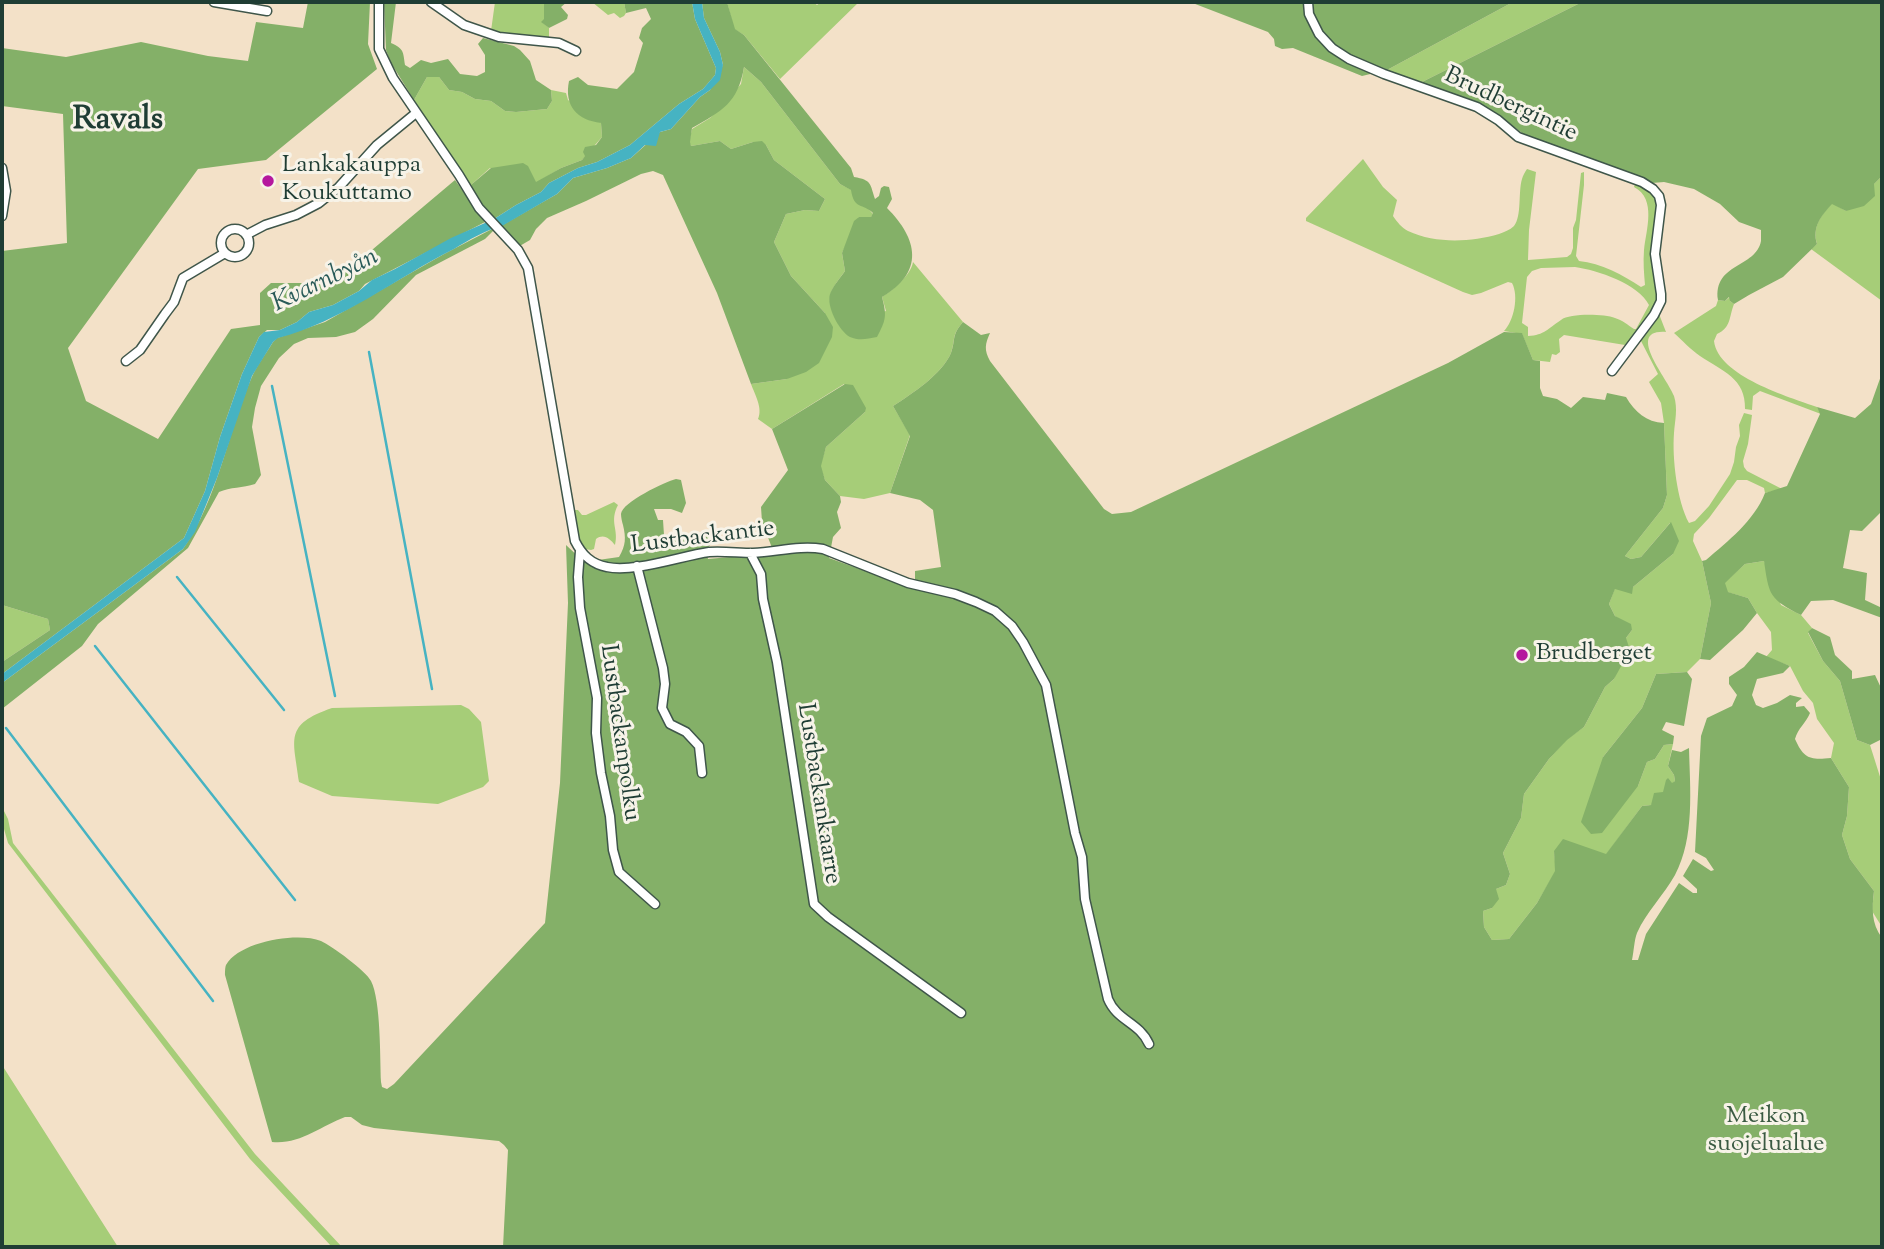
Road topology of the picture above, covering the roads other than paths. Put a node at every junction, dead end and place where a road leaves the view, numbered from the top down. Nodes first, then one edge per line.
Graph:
1 (214, 2) edge
2 (379, 2) edge
3 (431, 2) edge
4 (1308, 2) edge
5 (267, 11) dead end
6 (576, 51) dead end
7 (416, 113) junction
8 (2, 168) edge
9 (2, 216) edge
10 (246, 235) junction
11 (225, 253) junction
12 (126, 361) dead end
13 (1612, 371) dead end
14 (580, 551) junction
15 (750, 553) junction
16 (637, 566) junction
17 (702, 773) dead end
18 (656, 904) dead end
19 (961, 1013) dead end
20 (1149, 1044) dead end

1 - 5 street
2 - 7 street
3 - 6 street
4 - 13 street, Brudbergintie
7 - 10 street
7 - 14 street
8 - 9 street
10 - 11 street
10 - 11 street
11 - 12 street
14 - 16 street, Lustbackantie
14 - 18 street, Lustbackanpolku
15 - 16 street, Lustbackantie
15 - 19 street, Lustbackankaarre
15 - 20 street, Lustbackantie
16 - 17 street

